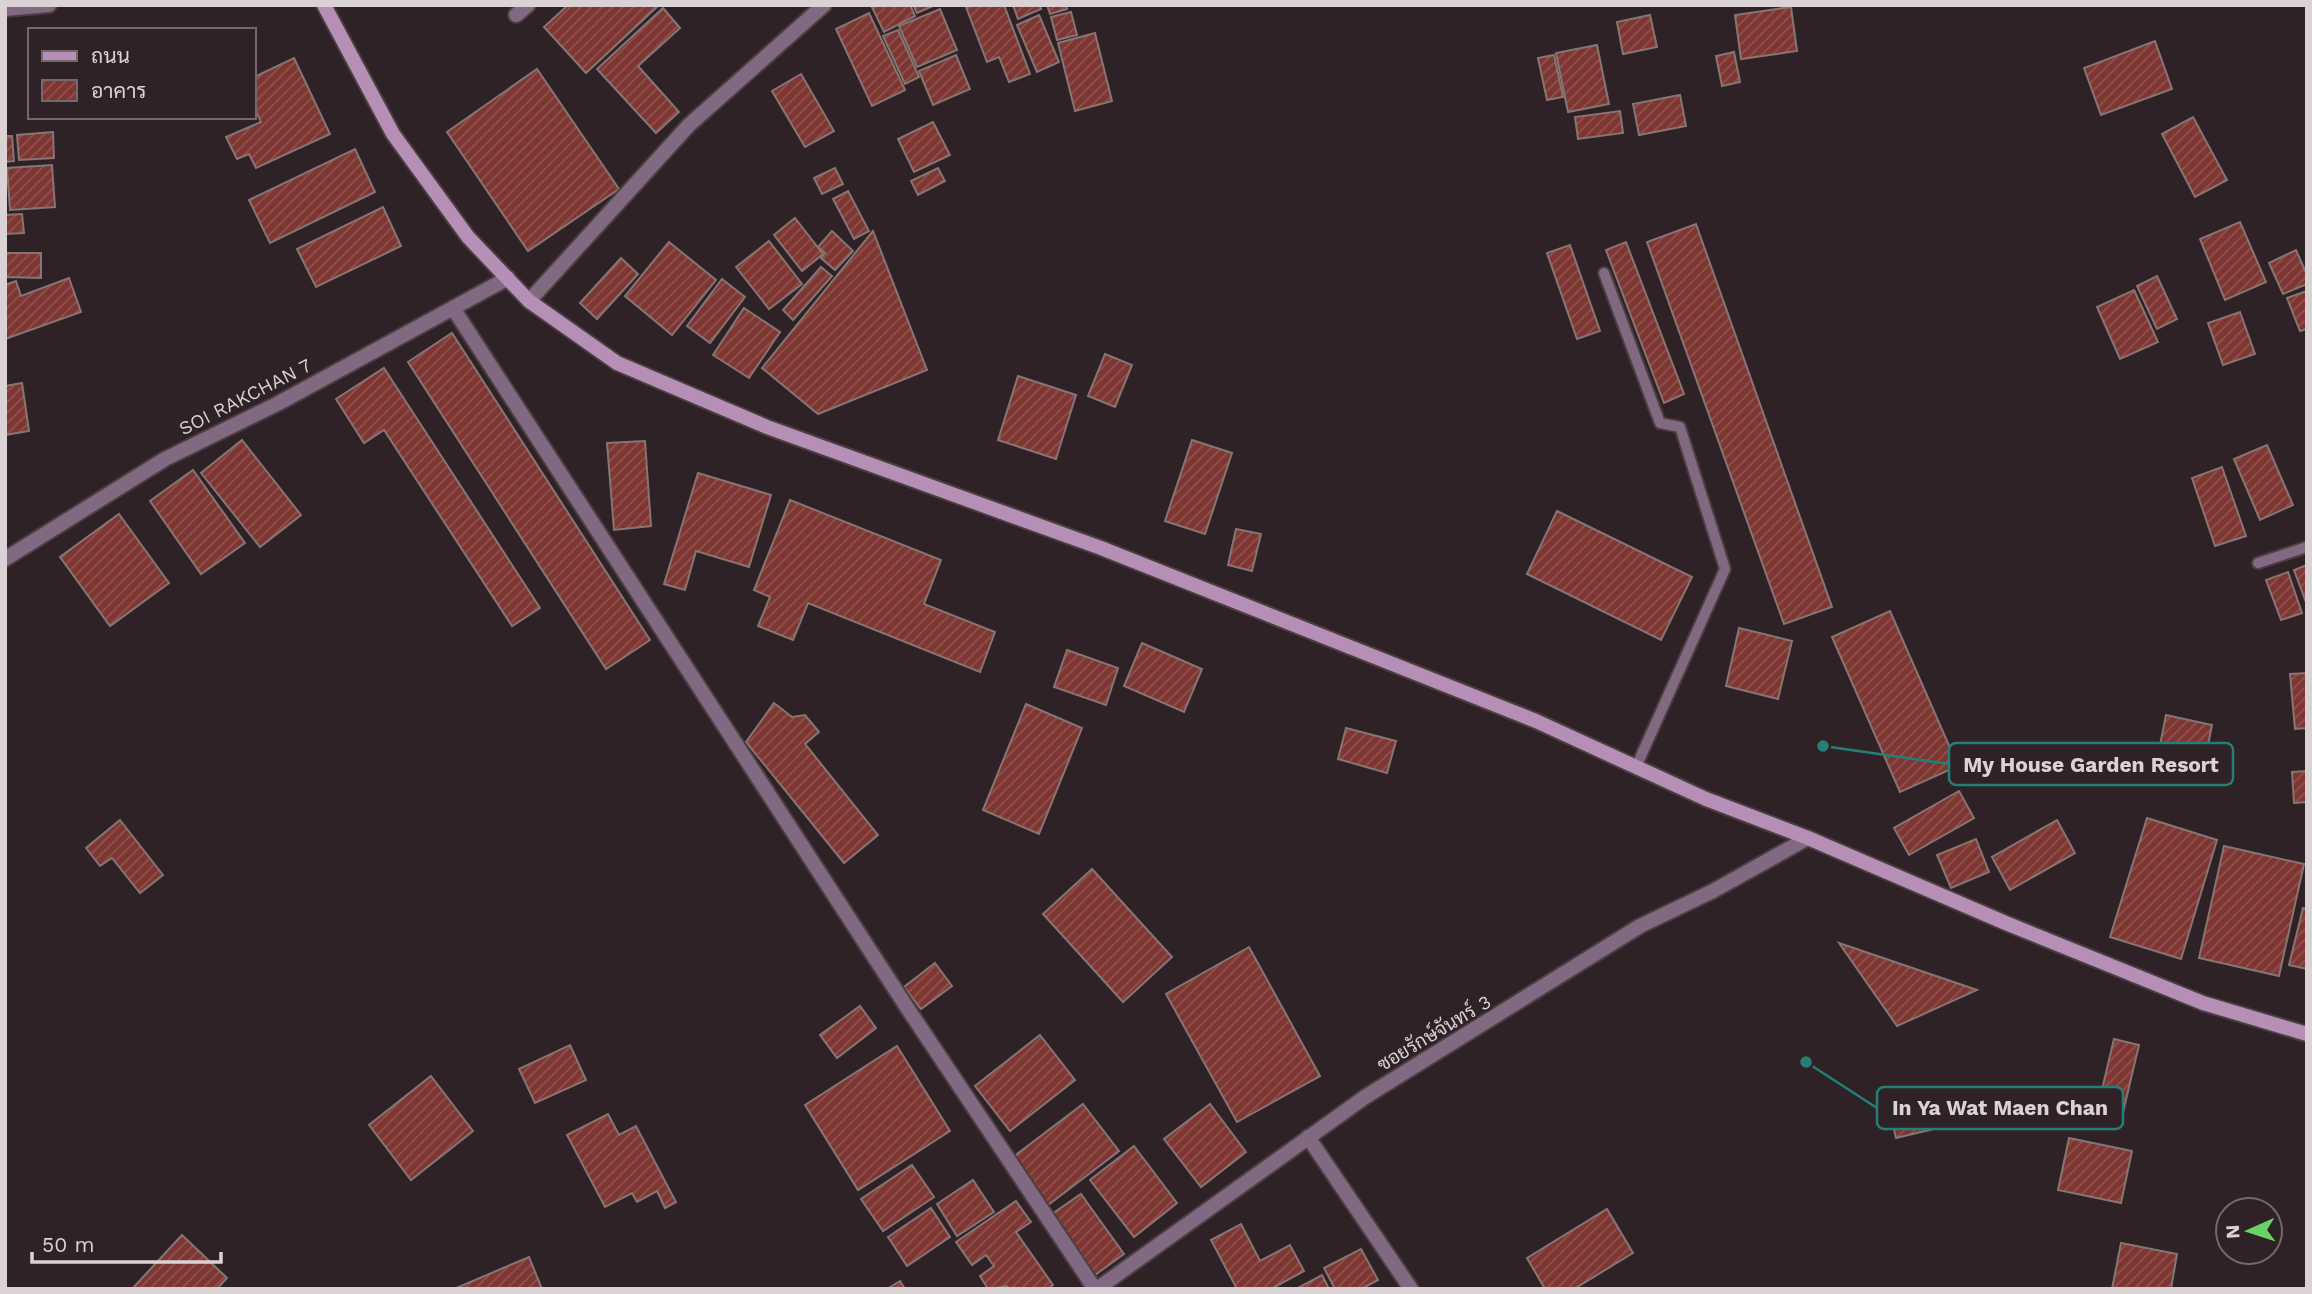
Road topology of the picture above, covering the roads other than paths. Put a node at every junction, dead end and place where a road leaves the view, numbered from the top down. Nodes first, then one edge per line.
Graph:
1 (49, 5) edge
2 (324, 5) edge
3 (824, 5) edge
4 (5, 9) edge
5 (1604, 273) dead end
6 (508, 278) junction
7 (529, 300) junction
8 (453, 308) junction
9 (2307, 547) edge
10 (5, 559) edge
11 (2258, 563) dead end
12 (1636, 767) junction
13 (1808, 838) junction
14 (2307, 1034) edge
15 (1308, 1137) junction
16 (1096, 1289) edge
17 (1411, 1289) edge

1 - 4 street
2 - 6 main road
3 - 7 street
5 - 12 lane
6 - 7 main road
6 - 8 street, SOI RAKCHAN 7
7 - 12 main road
8 - 10 street, SOI RAKCHAN 7
8 - 16 street
9 - 11 lane
12 - 13 main road
13 - 14 main road
13 - 15 street, ซอยรักษ์จันทร์ 3
15 - 16 street, ซอยรักษ์จันทร์ 3
15 - 17 street

